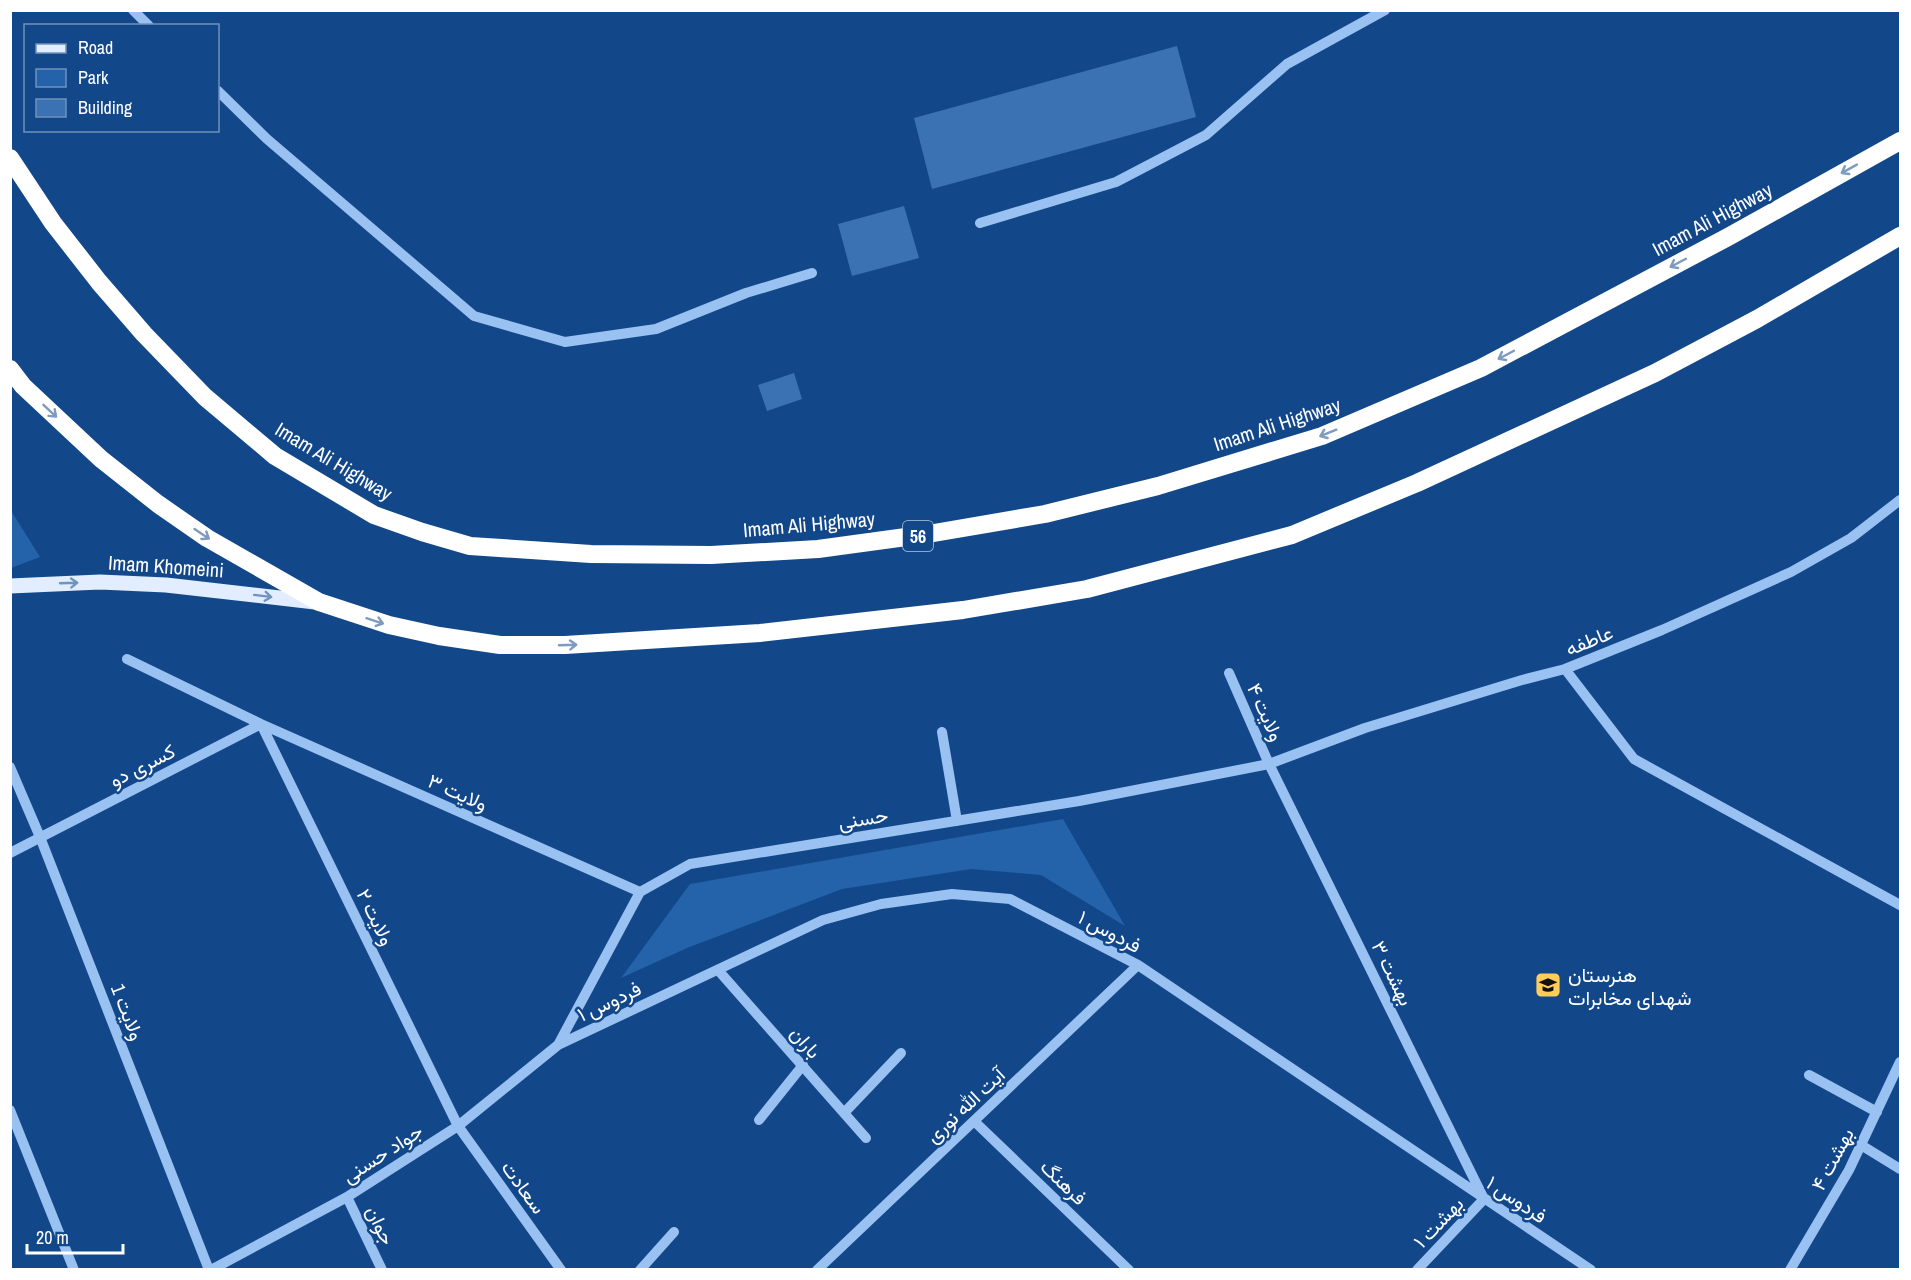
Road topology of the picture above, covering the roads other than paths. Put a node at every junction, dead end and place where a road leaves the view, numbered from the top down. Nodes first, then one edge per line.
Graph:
1 (133, 10) edge
2 (1385, 10) edge
3 (146, 24) edge
4 (219, 93) edge
5 (1900, 141) edge
6 (10, 158) edge
7 (980, 224) dead end
8 (1900, 236) edge
9 (812, 273) dead end
10 (10, 369) edge
11 (1900, 500) edge
12 (10, 586) edge
13 (319, 602) junction
14 (127, 660) dead end
15 (1565, 669) junction
16 (1229, 673) dead end
17 (261, 724) junction
18 (942, 732) dead end
19 (1269, 764) junction
20 (10, 767) edge
21 (957, 821) junction
22 (40, 837) junction
23 (10, 853) edge
24 (640, 892) junction
25 (1900, 905) edge
26 (1138, 965) junction
27 (718, 970) junction
28 (558, 1045) junction
29 (901, 1053) dead end
30 (1900, 1062) edge
31 (802, 1065) junction
32 (1809, 1075) dead end
33 (10, 1110) edge
34 (1876, 1112) junction
35 (844, 1113) junction
36 (759, 1120) dead end
37 (974, 1121) junction
38 (458, 1126) junction
39 (866, 1138) dead end
40 (1861, 1145) junction
41 (1900, 1169) edge
42 (347, 1197) junction
43 (1485, 1198) junction
44 (674, 1232) dead end
45 (822, 1268) edge
46 (74, 1269) edge
47 (210, 1269) edge
48 (382, 1269) edge
49 (561, 1269) edge
50 (640, 1269) edge
51 (1129, 1269) edge
52 (1417, 1269) edge
53 (1591, 1269) edge
54 (1790, 1269) edge

1 - 3 street
2 - 7 street
4 - 9 street
5 -> 6 highway, Imam Ali Highway / 56
13 -> 8 highway
10 -> 13 highway
11 - 15 street, عاطفه
12 -> 13 main road, Imam Khomeini
14 - 17 street, ولایت ۳
15 - 19 street, عاطفه
15 - 25 street
16 - 19 street, ولایت ۴
17 - 22 street, کسری دو
17 - 24 street, ولایت ۳
17 - 38 street, ولایت ۲
18 - 21 street
19 - 21 street, حسنی
19 - 43 street, بهشت ۳
20 - 22 street, ولایت 1
21 - 24 street, حسنی
22 - 23 street, کسری دو
22 - 47 street, ولایت 1
24 - 28 street
26 - 27 street, فردوس ۱
26 - 37 street, آیت الله نوری
26 - 43 street, فردوس ۱
27 - 28 street, فردوس ۱
27 - 31 street, باران
28 - 38 street, جواد حسنی
29 - 35 street
30 - 34 street, بهشت ۴
31 - 35 street, باران
31 - 36 street
32 - 34 street
33 - 46 street
34 - 40 street, بهشت ۴
35 - 39 street, باران
37 - 45 street, آیت الله نوری
37 - 51 street, فرهنگ
38 - 42 street, جواد حسنی
38 - 49 street, سعادت
40 - 41 street
40 - 54 street, بهشت ۴
42 - 47 street, جواد حسنی
42 - 48 street, جوان
43 - 52 street, بهشت ۱
43 - 53 street, فردوس ۱
44 - 50 street

